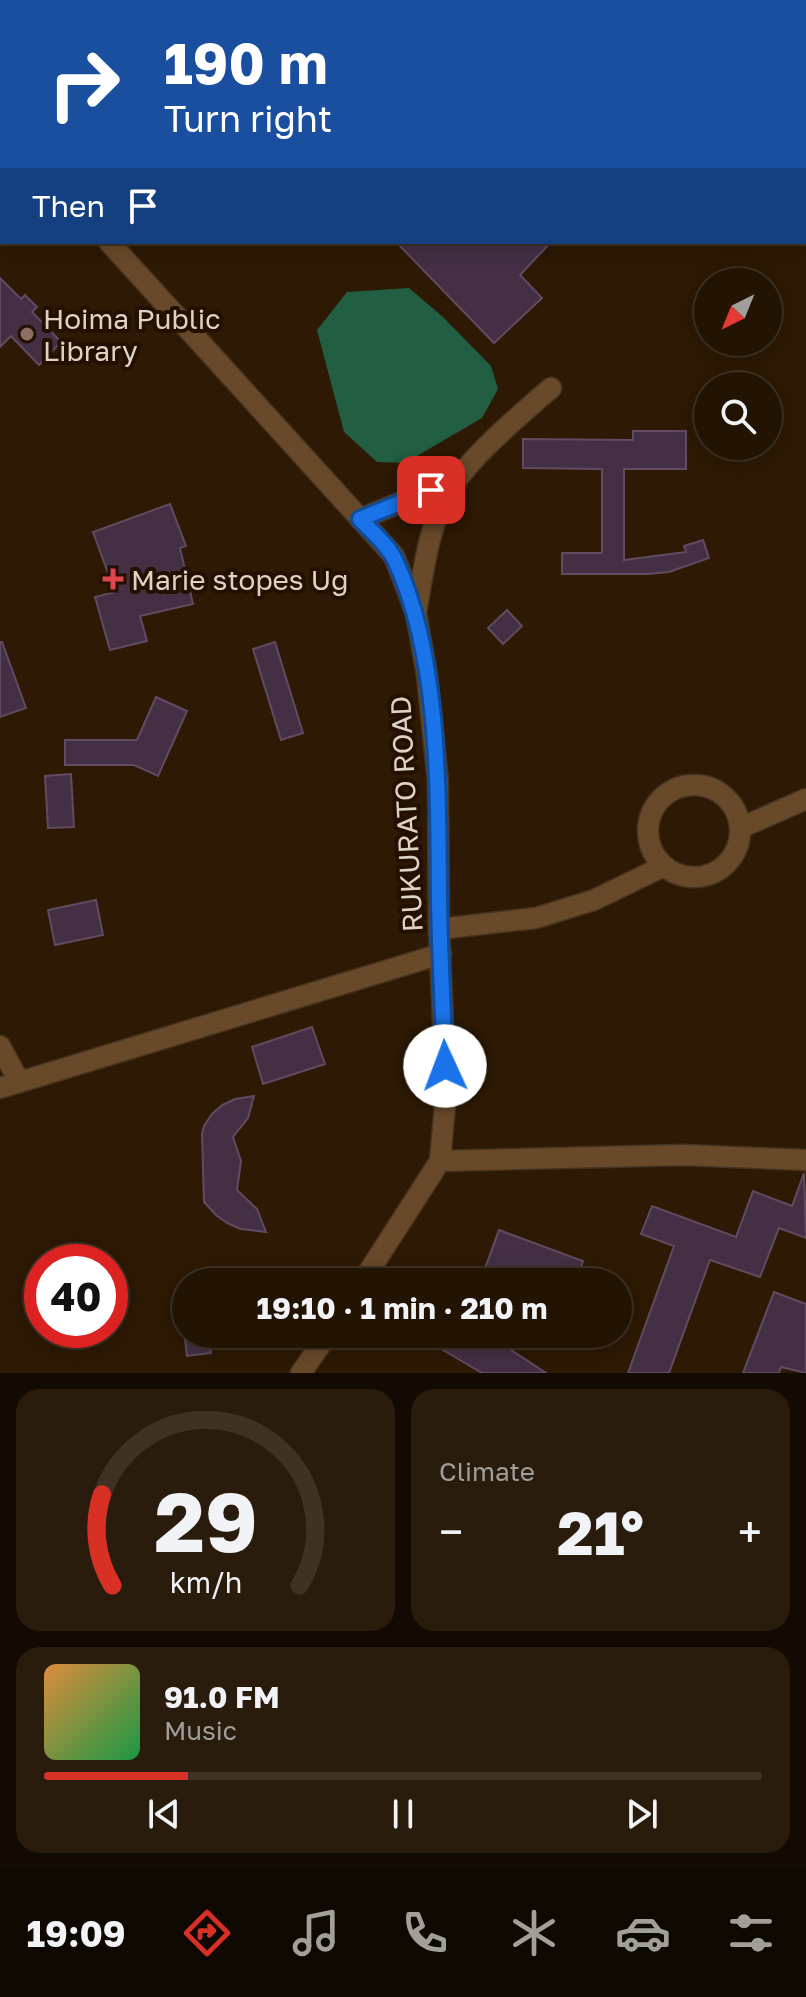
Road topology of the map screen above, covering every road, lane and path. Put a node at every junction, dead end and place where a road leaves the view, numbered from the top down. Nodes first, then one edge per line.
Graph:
1 (111, 244) edge
2 (551, 388) dead end
3 (463, 471) junction
4 (360, 519) junction
5 (416, 613) junction
6 (806, 799) edge
7 (740, 828) junction
8 (664, 866) junction
9 (439, 929) junction
10 (441, 954) junction
11 (0, 1046) edge
12 (9, 1084) edge
13 (806, 1160) edge
14 (440, 1161) junction
15 (371, 1268) edge
16 (318, 1348) edge
17 (301, 1373) edge

1 - 4 street, RUKURATO ROAD
2 - 3 street
3 - 4 street
3 - 5 street
4 - 5 street, RUKURATO ROAD
5 - 9 street, RUKURATO ROAD
6 - 7 street
7 - 8 street
7 - 8 street
8 - 9 street
9 - 10 street, RUKURATO ROAD
10 - 12 street
10 - 14 street, RUKURATO ROAD
11 - 12 street
13 - 14 street
14 - 15 street
16 - 17 street

